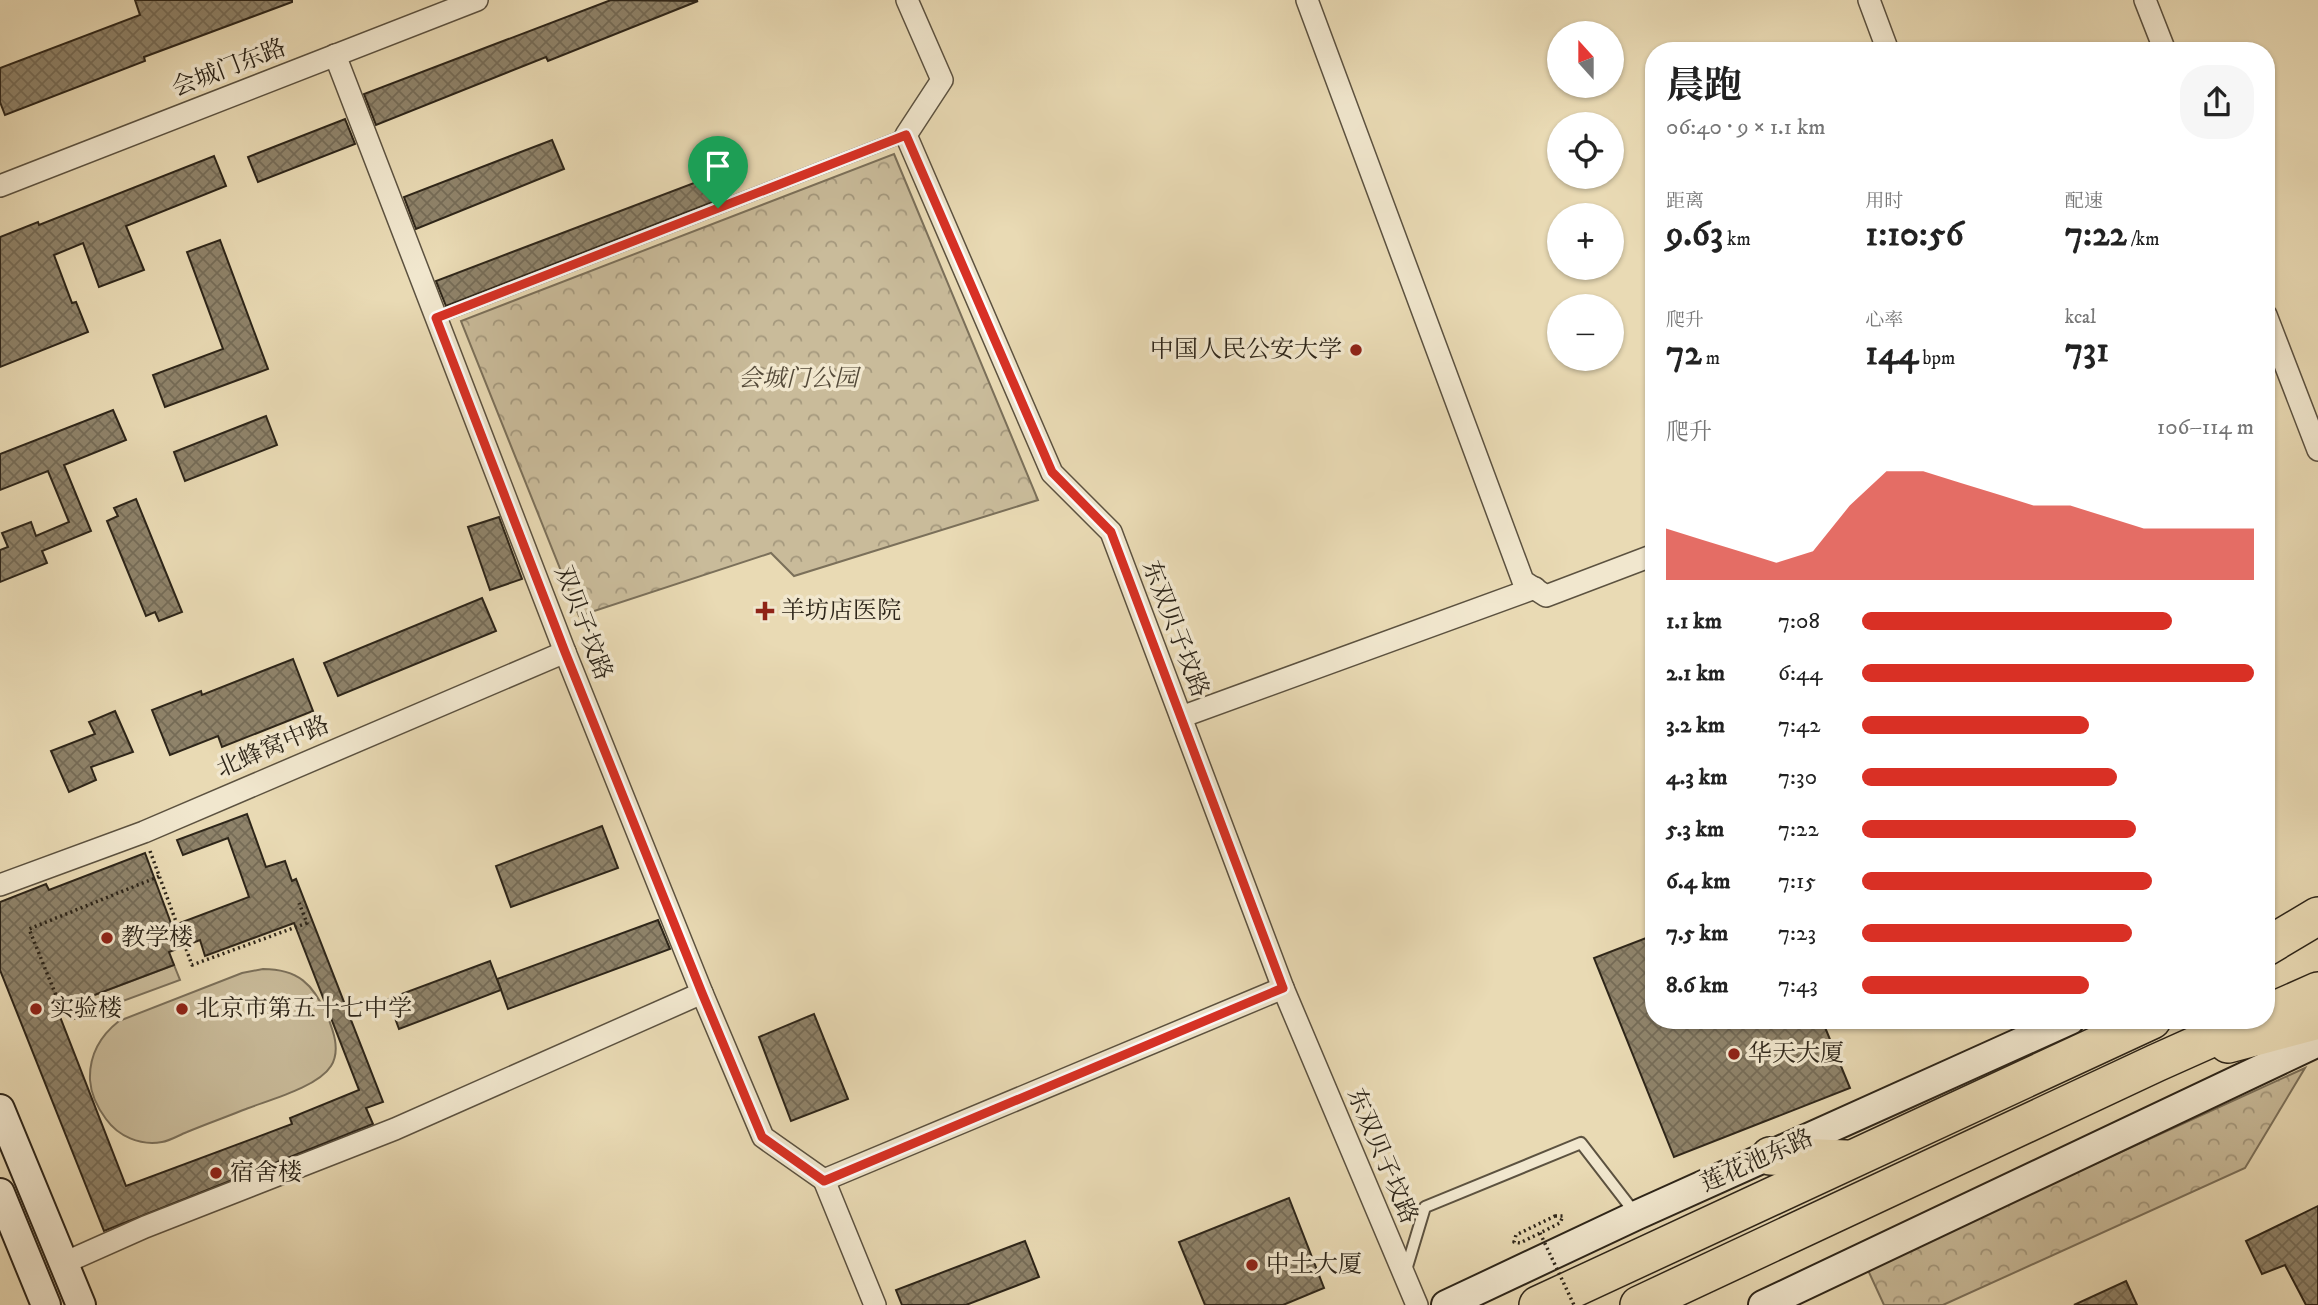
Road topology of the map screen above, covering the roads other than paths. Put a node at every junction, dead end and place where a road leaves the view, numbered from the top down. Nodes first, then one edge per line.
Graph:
1 (477, 0) edge
2 (907, 0) edge
3 (1307, 0) edge
4 (1869, 0) edge
5 (2145, 0) edge
6 (1885, 42) edge
7 (2161, 42) edge
8 (335, 55) junction
9 (906, 135) junction
10 (0, 186) edge
11 (436, 318) junction
12 (2275, 342) edge
13 (2318, 450) edge
14 (1645, 558) edge
15 (1535, 588) junction
16 (565, 652) junction
17 (1181, 718) junction
18 (0, 885) edge
19 (2318, 909) edge
20 (2318, 916) edge
21 (2275, 928) edge
22 (2275, 942) edge
23 (2318, 946) edge
24 (2275, 965) edge
25 (1283, 988) junction
26 (2318, 991) edge
27 (702, 993) junction
28 (2275, 1010) edge
29 (2318, 1020) edge
30 (2050, 1029) edge
31 (2126, 1029) edge
32 (2132, 1029) edge
33 (2232, 1029) edge
34 (2104, 1042) junction
35 (2318, 1042) edge
36 (2156, 1063) junction
37 (0, 1109) edge
38 (1770, 1156) junction
39 (1854, 1159) junction
40 (824, 1181) junction
41 (0, 1193) edge
42 (1637, 1215) junction
43 (64, 1263) junction
44 (1404, 1275) junction
45 (46, 1305) edge
46 (81, 1305) edge
47 (875, 1305) edge
48 (1417, 1305) edge
49 (1446, 1305) edge
50 (1538, 1305) edge
51 (1640, 1305) edge
52 (1763, 1305) edge

1 - 8 street, 会城门东路
2 - 9 street
3 - 15 street
4 - 6 street
5 - 7 street
8 - 10 street, 会城门东路
8 - 11 street, 双贝子坟路
9 - 11 lane
9 - 17 street, 东双贝子坟路
11 - 16 street, 双贝子坟路
12 - 13 street
14 - 15 street
15 - 17 street
16 - 18 street, 北蜂窝中路
16 - 27 street, 双贝子坟路
17 - 25 street, 东双贝子坟路
19 - 21 street
20 - 22 highway
23 - 24 highway
25 - 40 street
25 - 44 street, 东双贝子坟路
26 - 28 highway
27 - 40 street, 双贝子坟路
27 - 43 street
29 - 36 highway
30 - 38 street, 莲花池东路
31 - 34 highway
32 - 34 highway, 莲花池东路
33 - 36 highway
34 - 39 highway, 莲花池东路
35 - 52 street
36 - 51 highway
37 - 43 street
38 - 39 highway
38 - 42 street, 莲花池东路
39 - 50 highway, 莲花池东路
40 - 47 street
41 - 45 street
42 - 44 lane
42 - 49 street, 莲花池东路
43 - 46 street
44 - 48 street, 东双贝子坟路

